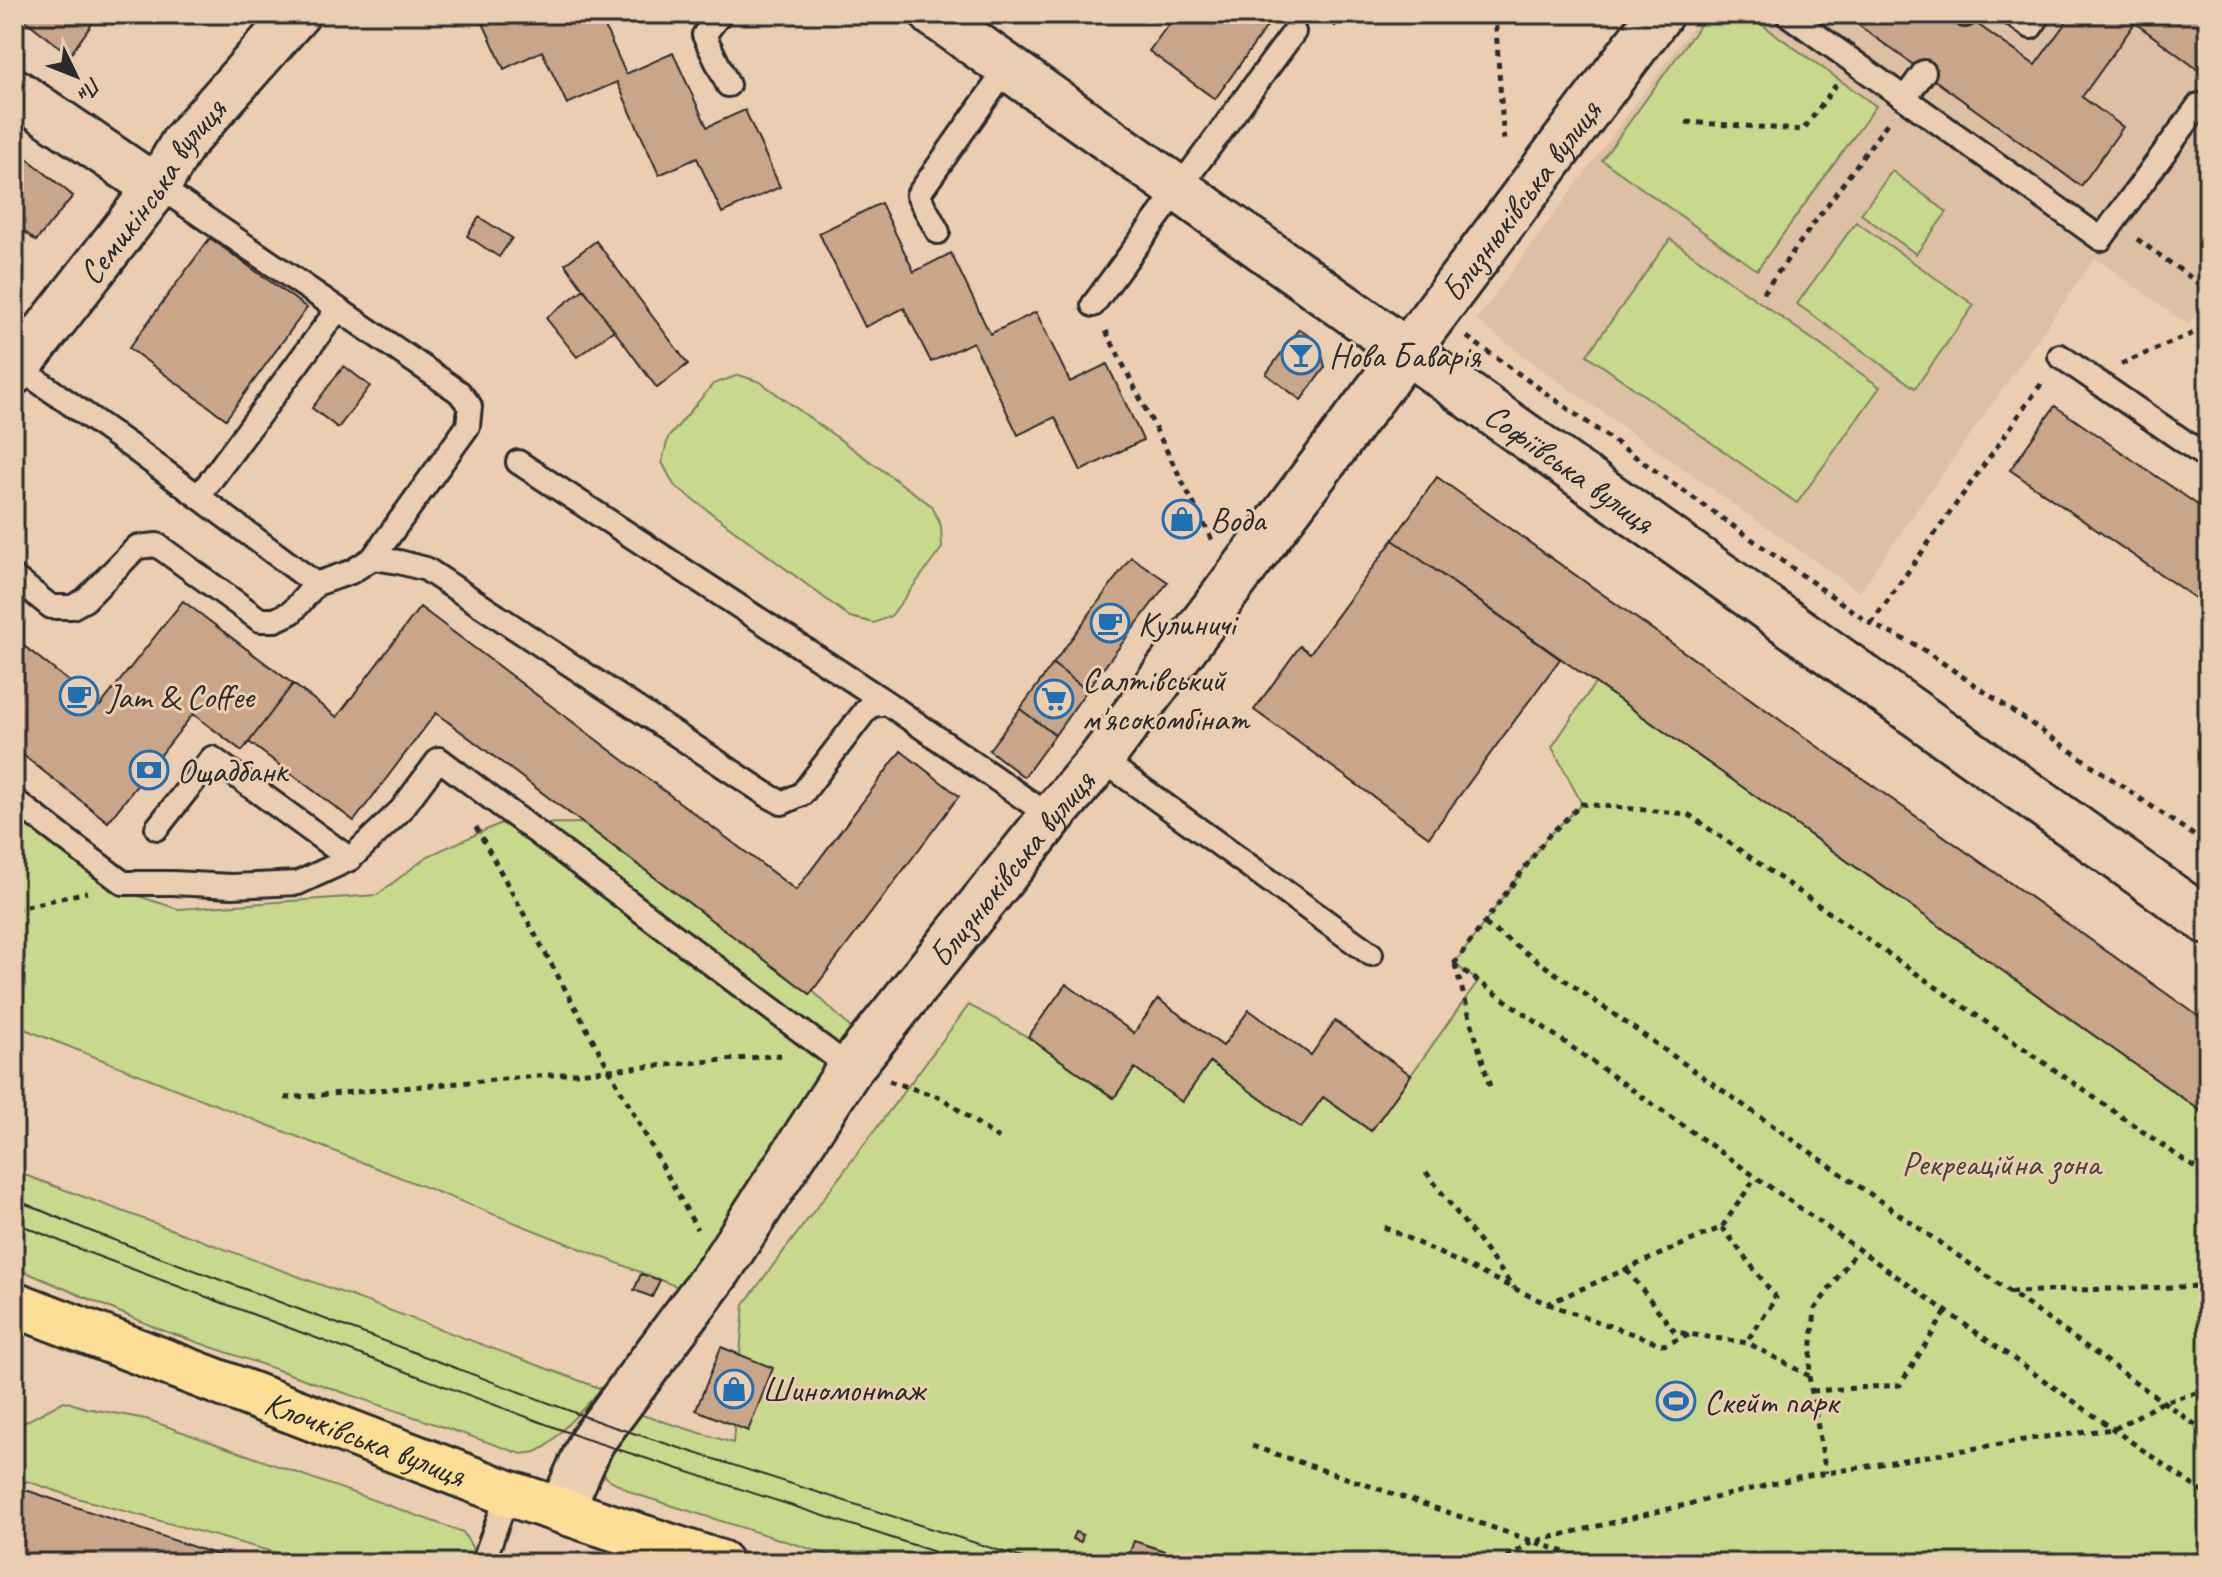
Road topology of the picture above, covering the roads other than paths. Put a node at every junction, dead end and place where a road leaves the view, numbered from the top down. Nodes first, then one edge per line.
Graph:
1 (297, 14) edge
2 (720, 14) edge
3 (933, 14) edge
4 (1660, 14) edge
5 (1787, 14) edge
6 (2012, 14) edge
7 (2040, 14) edge
8 (1294, 32) dead end
9 (1008, 67) junction
10 (1924, 72) dead end
11 (728, 85) dead end
12 (14, 91) edge
13 (1905, 98) junction
14 (2199, 105) dead end
15 (158, 186) junction
16 (1178, 189) junction
17 (938, 232) dead end
18 (1093, 305) road end
19 (338, 309) junction
20 (1418, 338) junction
21 (2060, 356) road end
22 (16, 370) edge
23 (2208, 458) edge
24 (518, 462) dead end
25 (199, 496) junction
26 (373, 558) junction
27 (14, 577) edge
28 (316, 584) junction
29 (887, 703) junction
30 (1101, 759) junction
31 (14, 800) edge
32 (1051, 817) junction
33 (157, 828) dead end
34 (350, 859) junction
35 (2208, 922) edge
36 (1371, 954) dead end
37 (839, 1060) junction
38 (14, 1305) edge
39 (508, 1493) junction
40 (561, 1510) junction
41 (483, 1563) edge
42 (720, 1563) edge

1 - 15 street, Семикінська вулиця
2 - 11 lane
3 - 9 street, Софіївська вулиця
4 - 20 street, Близнюківська вулиця
5 - 13 lane
6 - 7 lane
8 - 16 lane
9 - 16 street, Софіївська вулиця
9 - 17 lane
10 - 13 lane
12 - 15 street
13 - 14 lane
15 - 19 lane
15 - 22 street, Семикінська вулиця
16 - 18 lane
16 - 20 street, Софіївська вулиця
19 - 25 lane
19 - 26 lane
20 - 30 street, Близнюківська вулиця
20 - 35 street, Софіївська вулиця
21 - 23 lane
22 - 25 lane
24 - 29 lane
25 - 28 lane
26 - 28 lane
26 - 29 lane
27 - 28 lane
29 - 32 lane
30 - 32 street, Близнюківська вулиця
30 - 36 lane
31 - 34 lane
32 - 37 street, Близнюківська вулиця
33 - 34 lane
34 - 37 lane
37 - 40 street, Близнюківська вулиця
38 - 39 main road, Клочківська вулиця
39 - 40 main road, Клочківська вулиця
39 - 41 lane
40 - 42 main road, Клочківська вулиця

